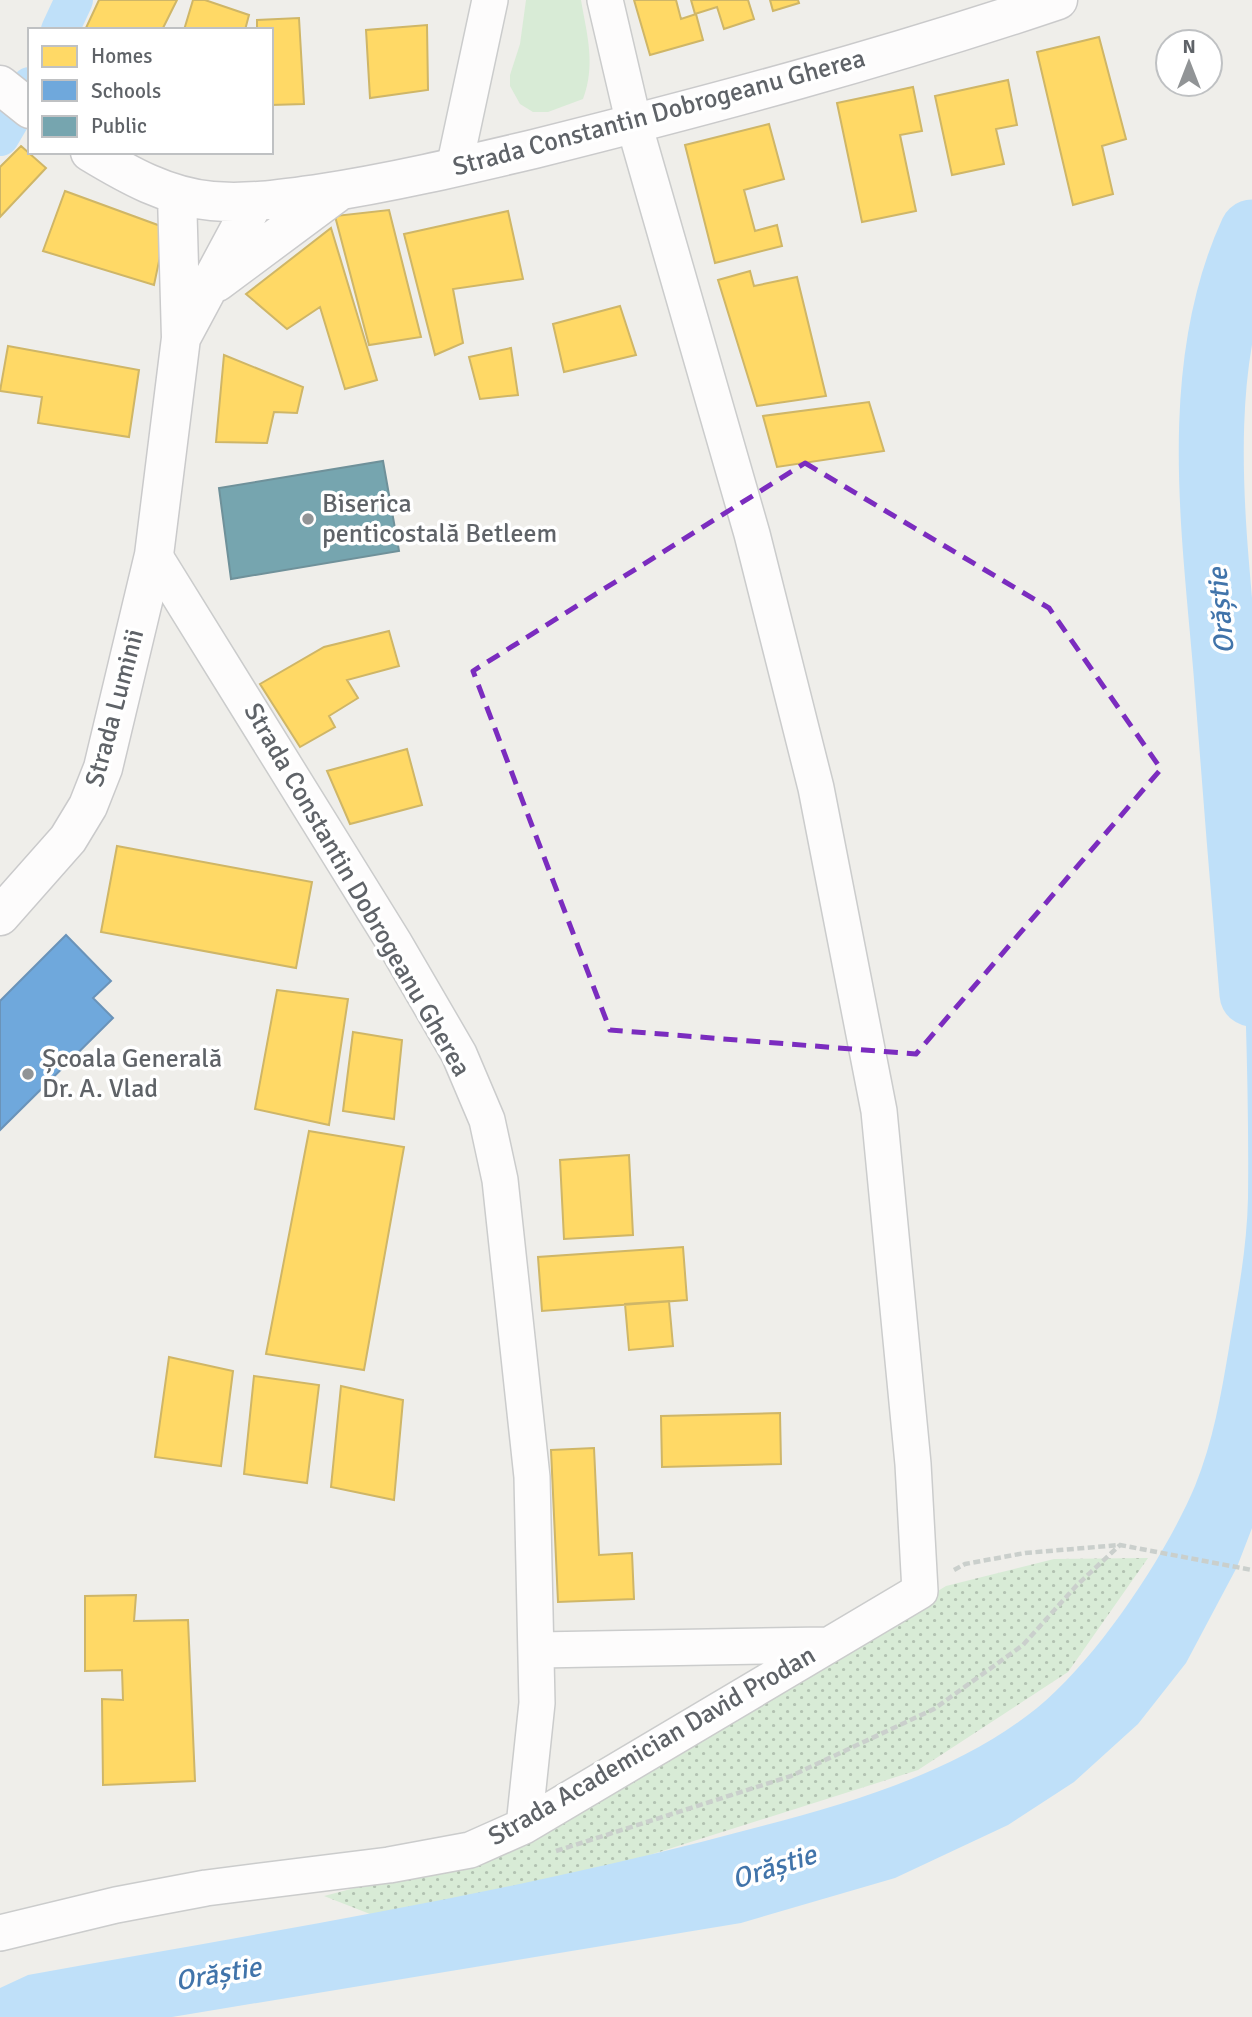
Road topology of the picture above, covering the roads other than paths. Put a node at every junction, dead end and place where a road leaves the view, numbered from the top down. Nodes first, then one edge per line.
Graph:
1 (490, 0) edge
2 (605, 0) edge
3 (1058, 0) edge
4 (0, 85) edge
5 (28, 107) edge
6 (634, 124) junction
7 (93, 154) edge
8 (454, 169) junction
9 (340, 190) junction
10 (177, 195) junction
11 (254, 202) junction
12 (210, 287) junction
13 (181, 338) junction
14 (154, 555) junction
15 (0, 916) edge
16 (828, 1645) junction
17 (538, 1650) junction
18 (524, 1826) junction
19 (0, 1933) edge

1 - 8 street
2 - 6 street
3 - 6 street, Strada Constantin Dobrogeanu Gherea
4 - 5 street
6 - 8 street, Strada Constantin Dobrogeanu Gherea
6 - 16 street, Strada Academician David Prodan
7 - 10 street, Strada Constantin Dobrogeanu Gherea
8 - 9 street, Strada Constantin Dobrogeanu Gherea
9 - 11 street, Strada Constantin Dobrogeanu Gherea
9 - 12 street
10 - 11 street, Strada Constantin Dobrogeanu Gherea
10 - 13 street
11 - 12 street
12 - 13 street
13 - 14 street
14 - 15 street, Strada Luminii
14 - 17 street, Strada Constantin Dobrogeanu Gherea
16 - 17 street
16 - 18 street, Strada Academician David Prodan
17 - 18 street, Strada Constantin Dobrogeanu Gherea
18 - 19 street, Strada Academician David Prodan

